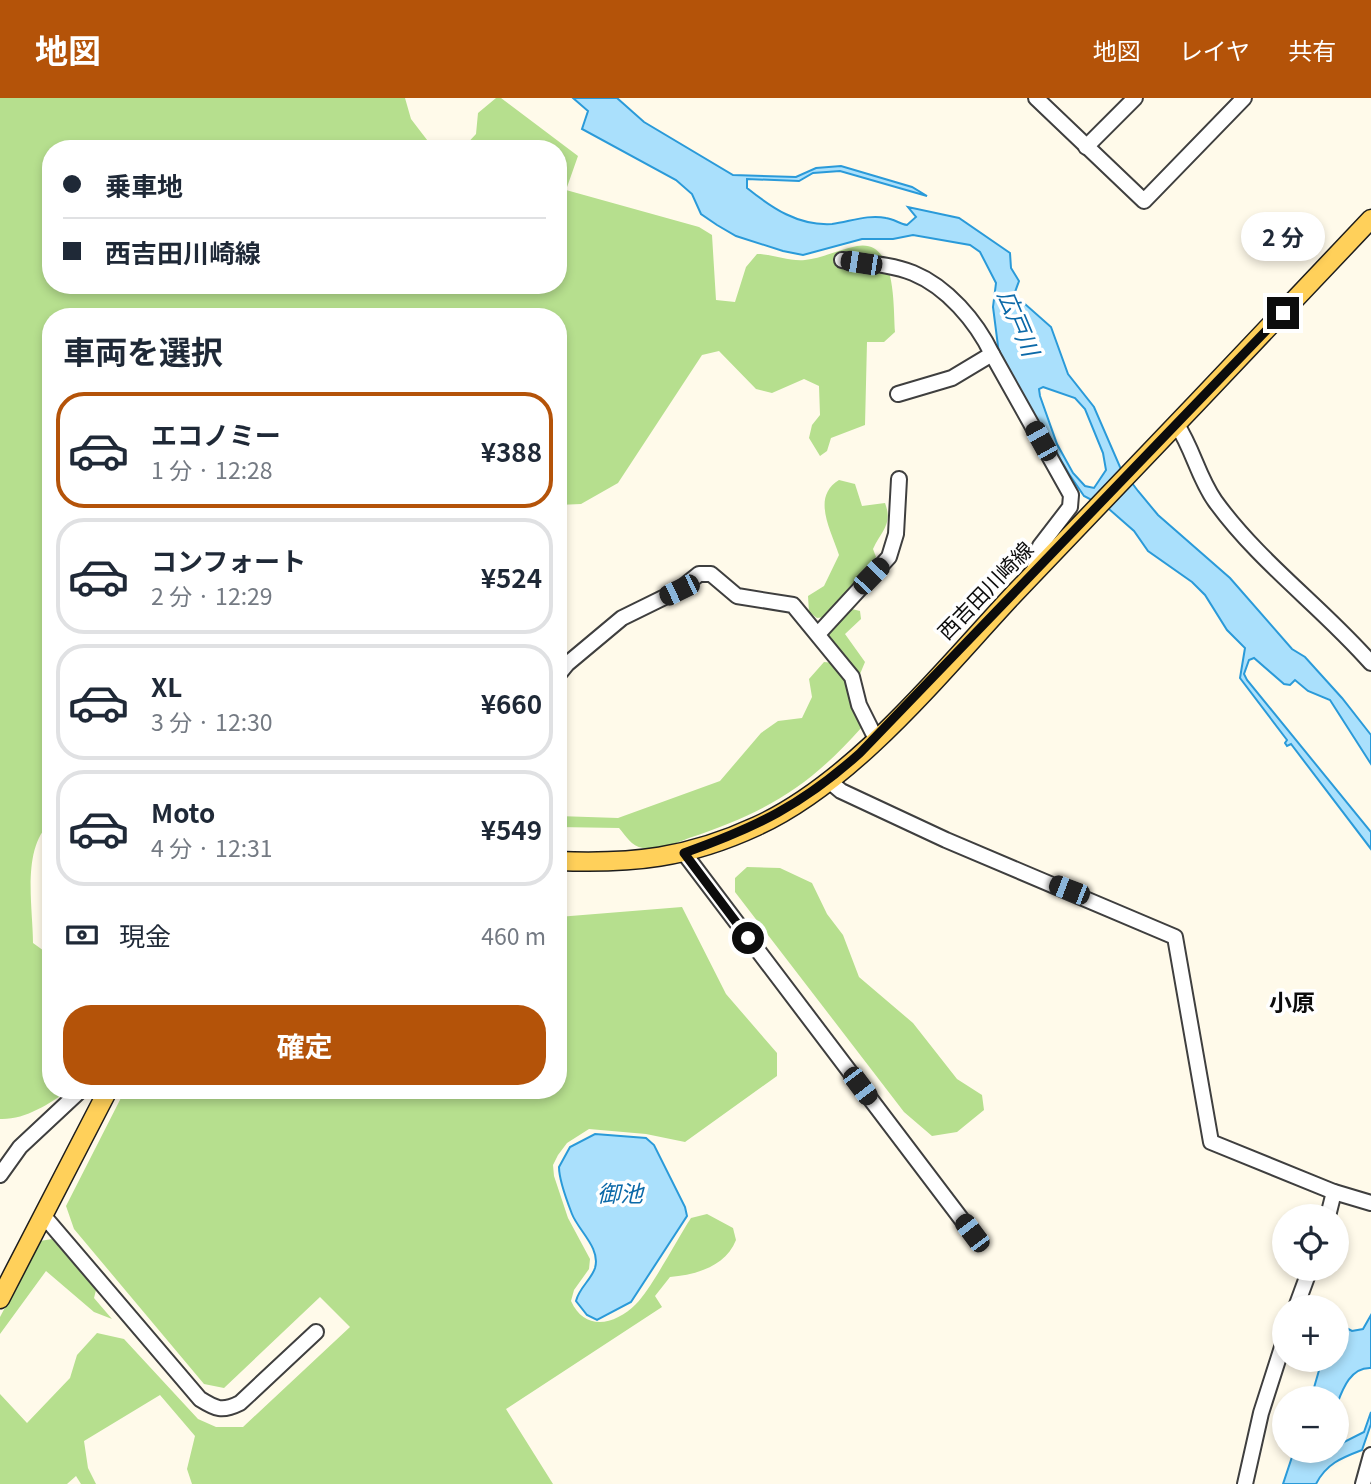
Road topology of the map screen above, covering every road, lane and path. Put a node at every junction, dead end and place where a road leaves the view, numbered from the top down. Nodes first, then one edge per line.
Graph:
1 (1036, 98) edge
2 (1135, 98) edge
3 (1244, 98) edge
4 (1086, 147) junction
5 (1371, 219) edge
6 (842, 260) dead end
7 (992, 354) junction
8 (898, 394) dead end
9 (1177, 425) junction
10 (899, 479) dead end
11 (1033, 575) junction
12 (819, 633) junction
13 (1371, 663) edge
14 (567, 664) edge
15 (876, 739) junction
16 (829, 781) junction
17 (684, 853) junction
18 (567, 861) edge
19 (71, 1099) edge
20 (103, 1099) edge
21 (0, 1175) edge
22 (1334, 1192) junction
23 (1366, 1201) edge
24 (1331, 1204) edge
25 (43, 1215) junction
26 (972, 1233) dead end
27 (0, 1299) edge
28 (316, 1332) dead end
29 (1274, 1372) edge
30 (1371, 1455) edge
31 (1245, 1484) edge
32 (1363, 1484) edge

1 - 4 street
2 - 4 street
3 - 4 street
5 - 9 main road, 西吉田川崎線
6 - 7 street
7 - 8 street
7 - 11 street
9 - 11 main road, 西吉田川崎線
9 - 13 street
10 - 12 street
11 - 15 main road, 西吉田川崎線
12 - 14 street
12 - 15 street
15 - 16 main road, 西吉田川崎線
16 - 17 main road, 西吉田川崎線
16 - 22 street
17 - 18 main road, 西吉田川崎線
17 - 26 street
19 - 21 street
20 - 25 main road
22 - 23 street
22 - 24 street
25 - 27 main road
25 - 28 street
29 - 31 street
30 - 32 street

